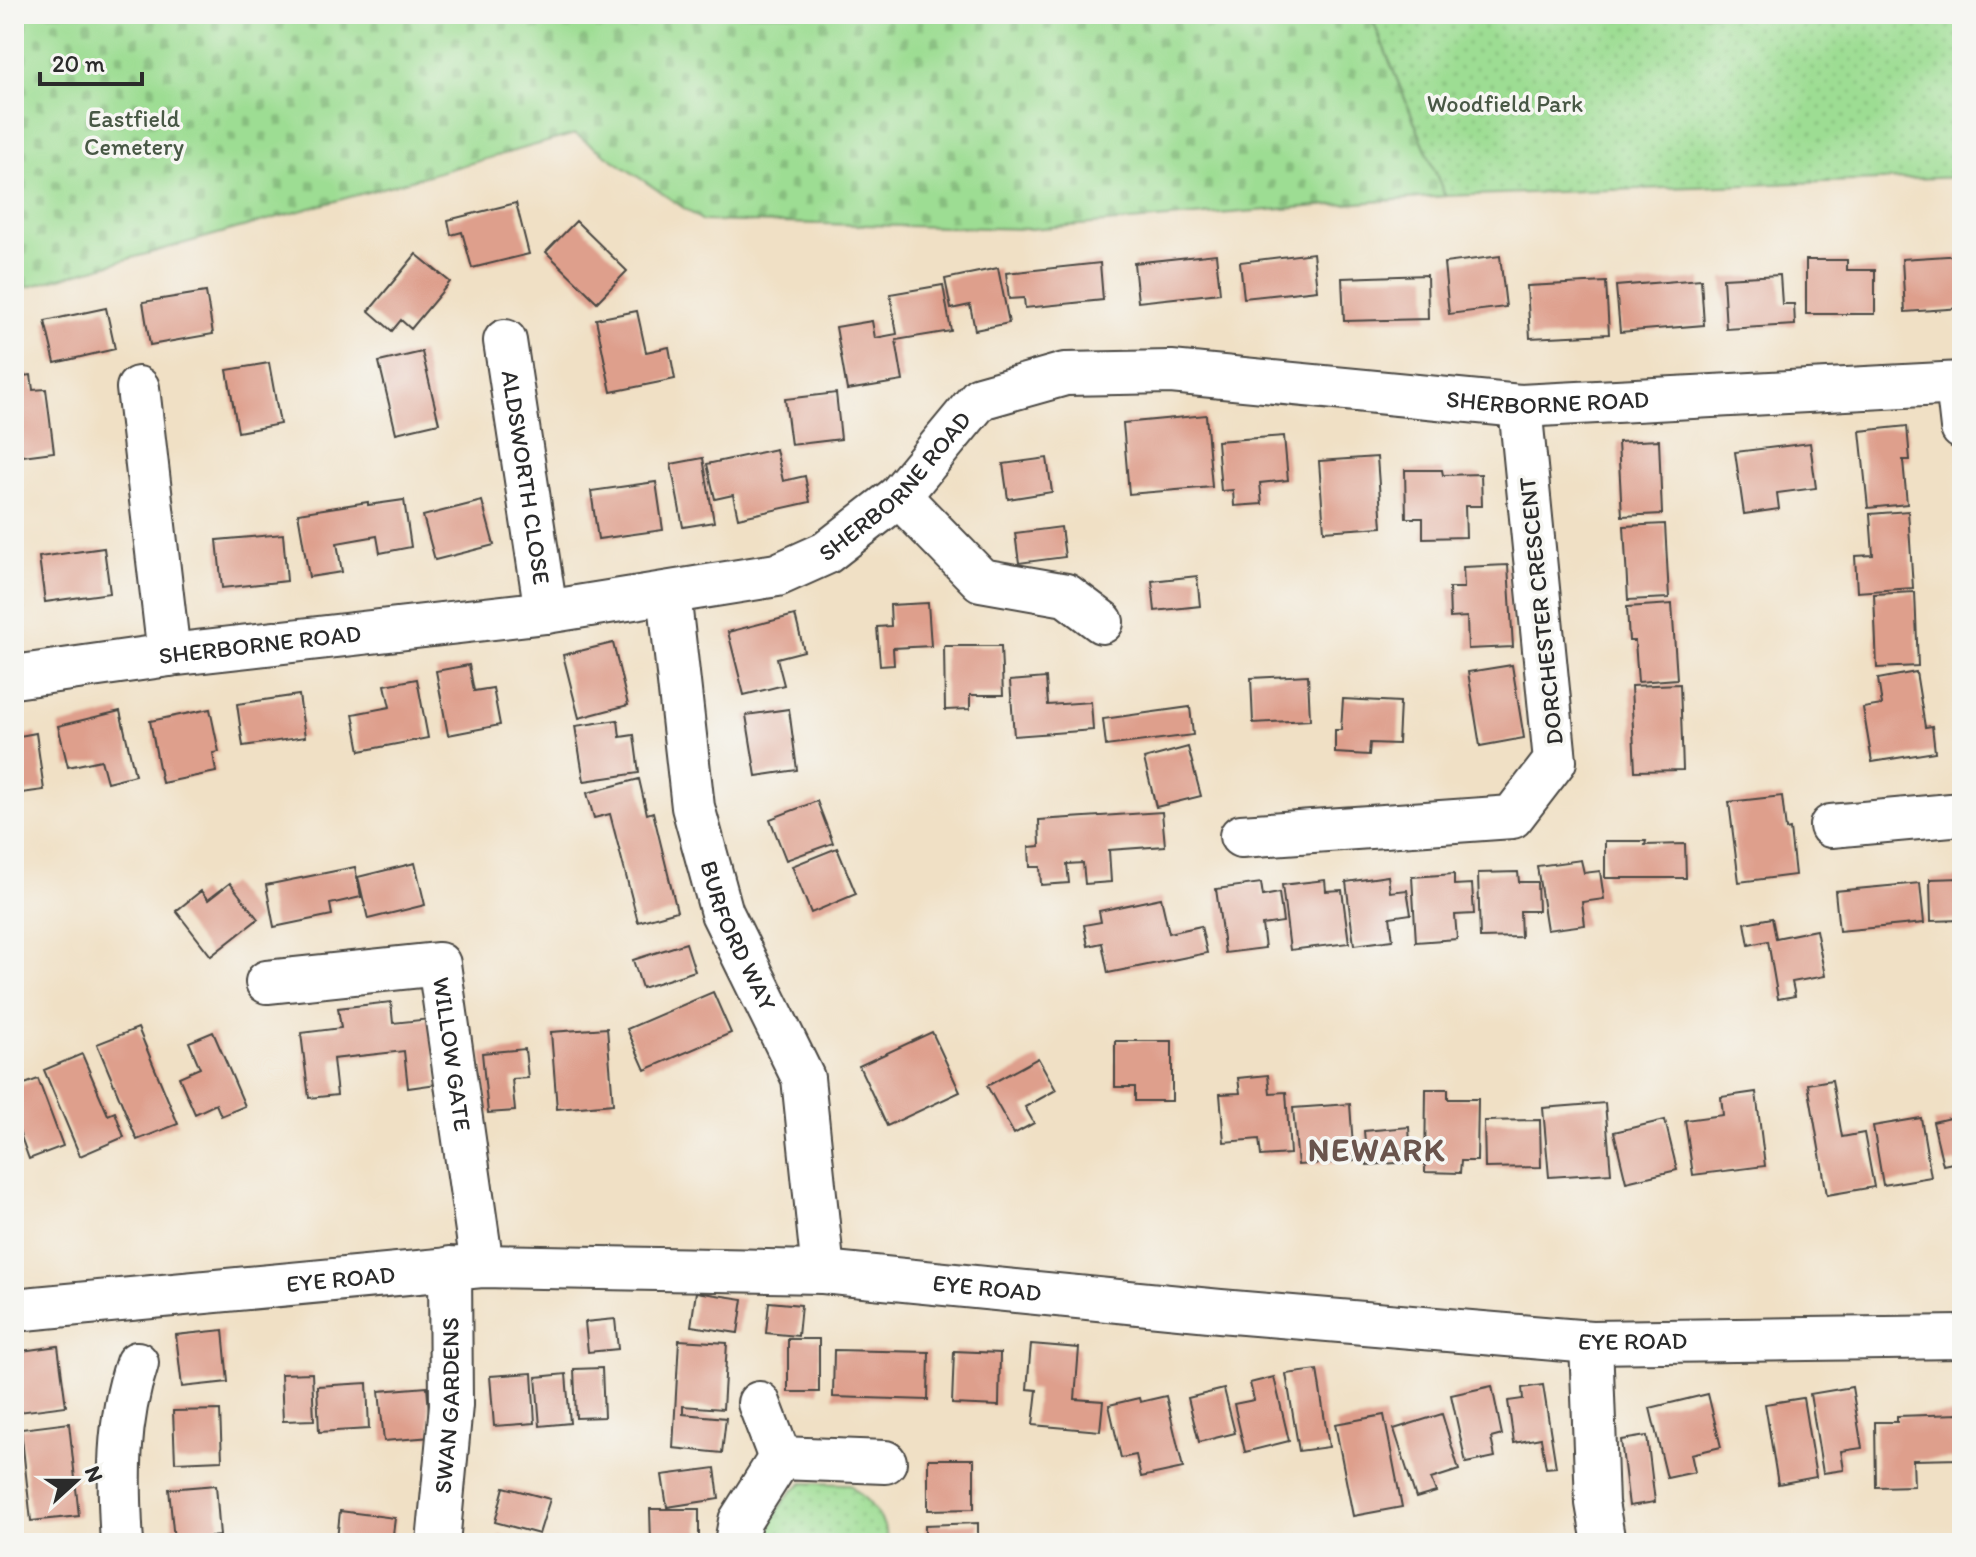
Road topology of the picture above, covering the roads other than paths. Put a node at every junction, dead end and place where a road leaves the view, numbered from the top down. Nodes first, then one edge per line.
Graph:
1 (505, 341) dead end
2 (1960, 383) edge
3 (138, 388) dead end
4 (1520, 406) junction
5 (1962, 428) edge
6 (899, 496) junction
7 (669, 593) junction
8 (546, 612) junction
9 (1102, 622) dead end
10 (169, 655) junction
11 (14, 677) edge
12 (1962, 814) edge
13 (1831, 826) dead end
14 (1241, 836) dead end
15 (267, 982) dead end
16 (466, 1267) junction
17 (823, 1272) junction
18 (14, 1310) edge
19 (1962, 1337) edge
20 (1591, 1342) junction
21 (137, 1363) dead end
22 (759, 1403) dead end
23 (780, 1458) junction
24 (885, 1462) dead end
25 (122, 1543) edge
26 (438, 1543) edge
27 (736, 1543) edge
28 (1604, 1543) edge

1 - 8 street, ALDSWORTH CLOSE
2 - 4 street, SHERBORNE ROAD
2 - 5 street
3 - 10 street
4 - 6 street, SHERBORNE ROAD
4 - 14 street, DORCHESTER CRESCENT
6 - 7 street, SHERBORNE ROAD
6 - 9 street
7 - 8 street, SHERBORNE ROAD
7 - 17 street, BURFORD WAY
8 - 10 street, SHERBORNE ROAD
10 - 11 street, SHERBORNE ROAD
12 - 13 street
15 - 16 street, WILLOW GATE
16 - 17 street, EYE ROAD
16 - 18 street, EYE ROAD
16 - 26 street, SWAN GARDENS
17 - 20 street, EYE ROAD
19 - 20 street, EYE ROAD
20 - 28 street
21 - 25 street
22 - 23 street
23 - 24 street
23 - 27 street

